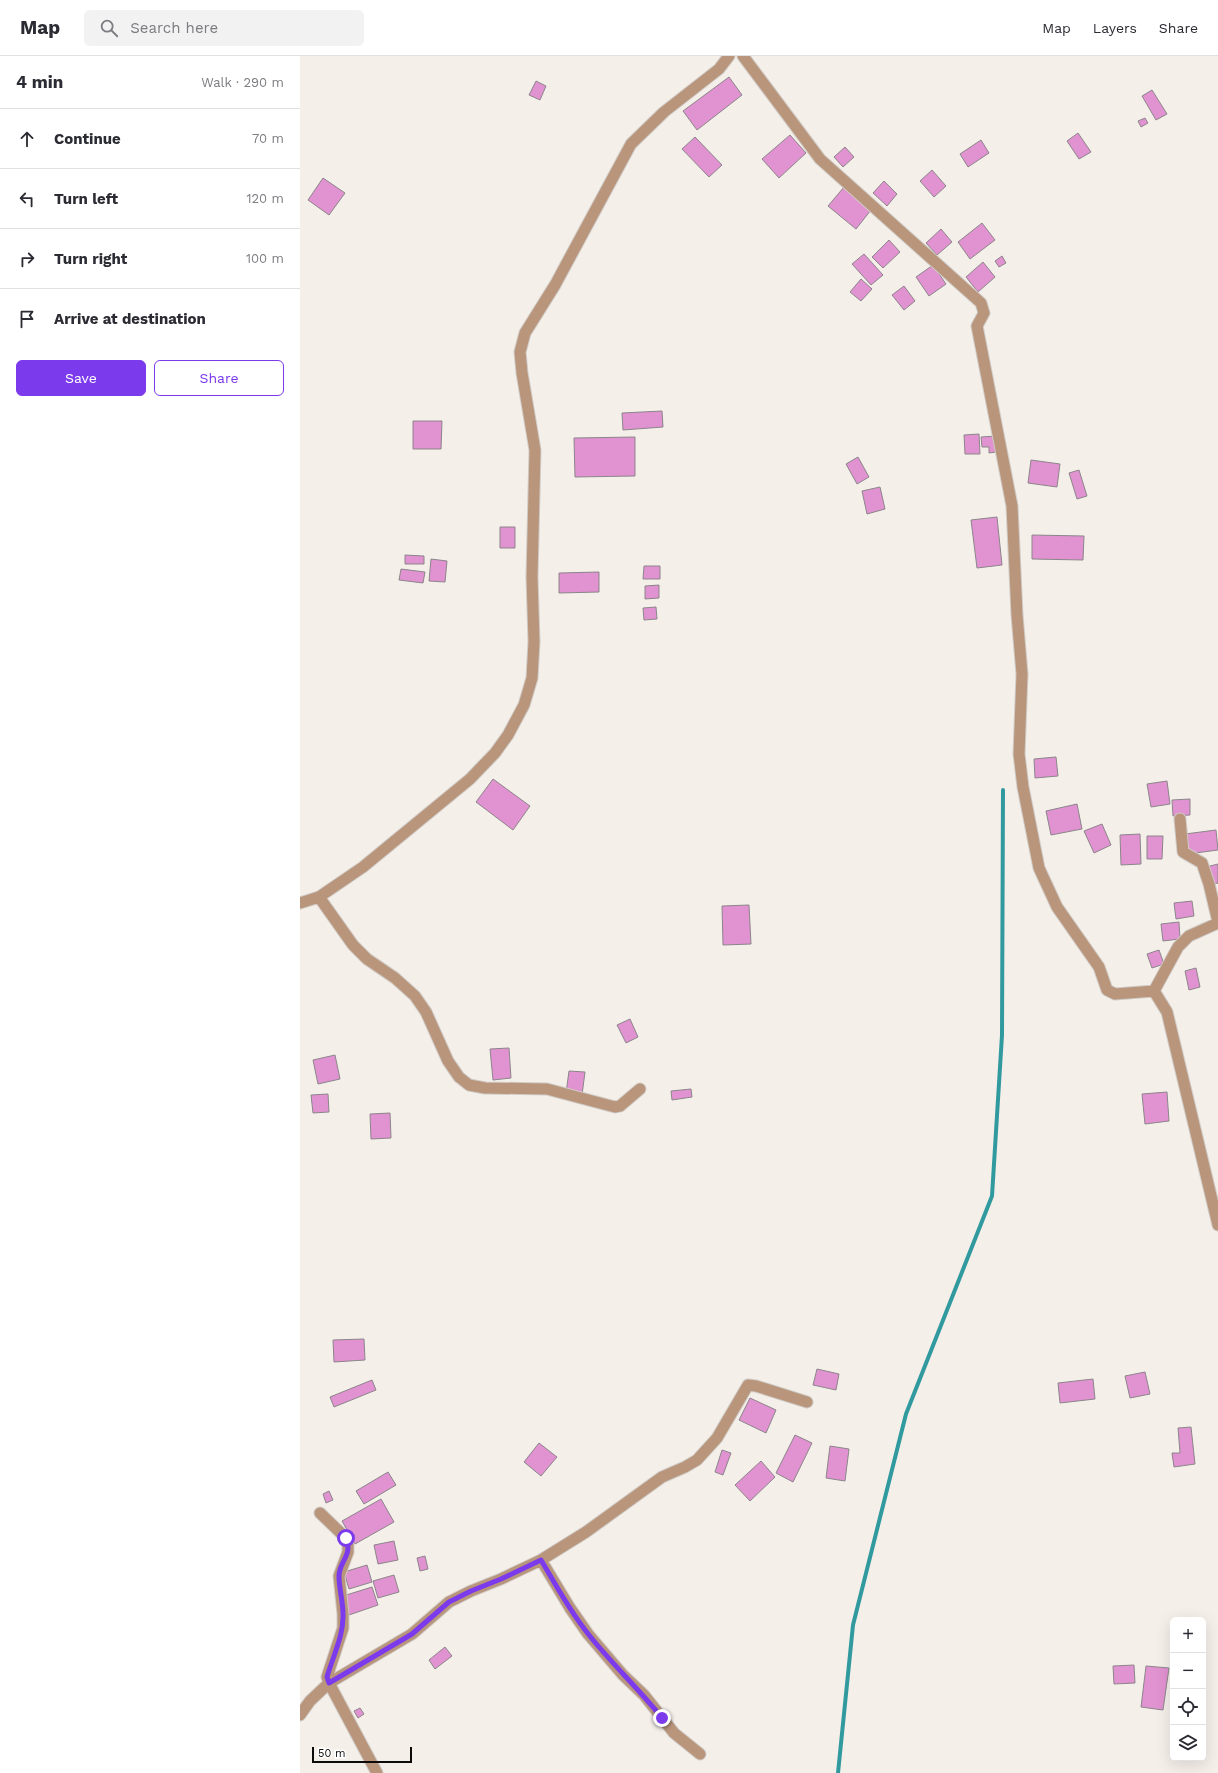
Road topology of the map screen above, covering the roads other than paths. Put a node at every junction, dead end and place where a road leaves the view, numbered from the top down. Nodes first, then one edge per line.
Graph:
1 (729, 56) edge
2 (743, 56) edge
3 (1180, 819) dead end
4 (319, 897) junction
5 (300, 902) edge
6 (1218, 922) edge
7 (1154, 991) junction
8 (640, 1089) dead end
9 (1218, 1225) edge
10 (807, 1402) dead end
11 (320, 1513) dead end
12 (541, 1560) junction
13 (329, 1683) junction
14 (305, 1699) edge
15 (300, 1715) edge
16 (700, 1754) dead end
17 (378, 1773) edge

1 - 4 street
2 - 7 street
3 - 6 street
4 - 5 street
4 - 8 street
6 - 7 street
7 - 9 street
10 - 12 street
11 - 13 street
12 - 13 street
12 - 16 street
13 - 14 street
13 - 17 street
14 - 15 street

